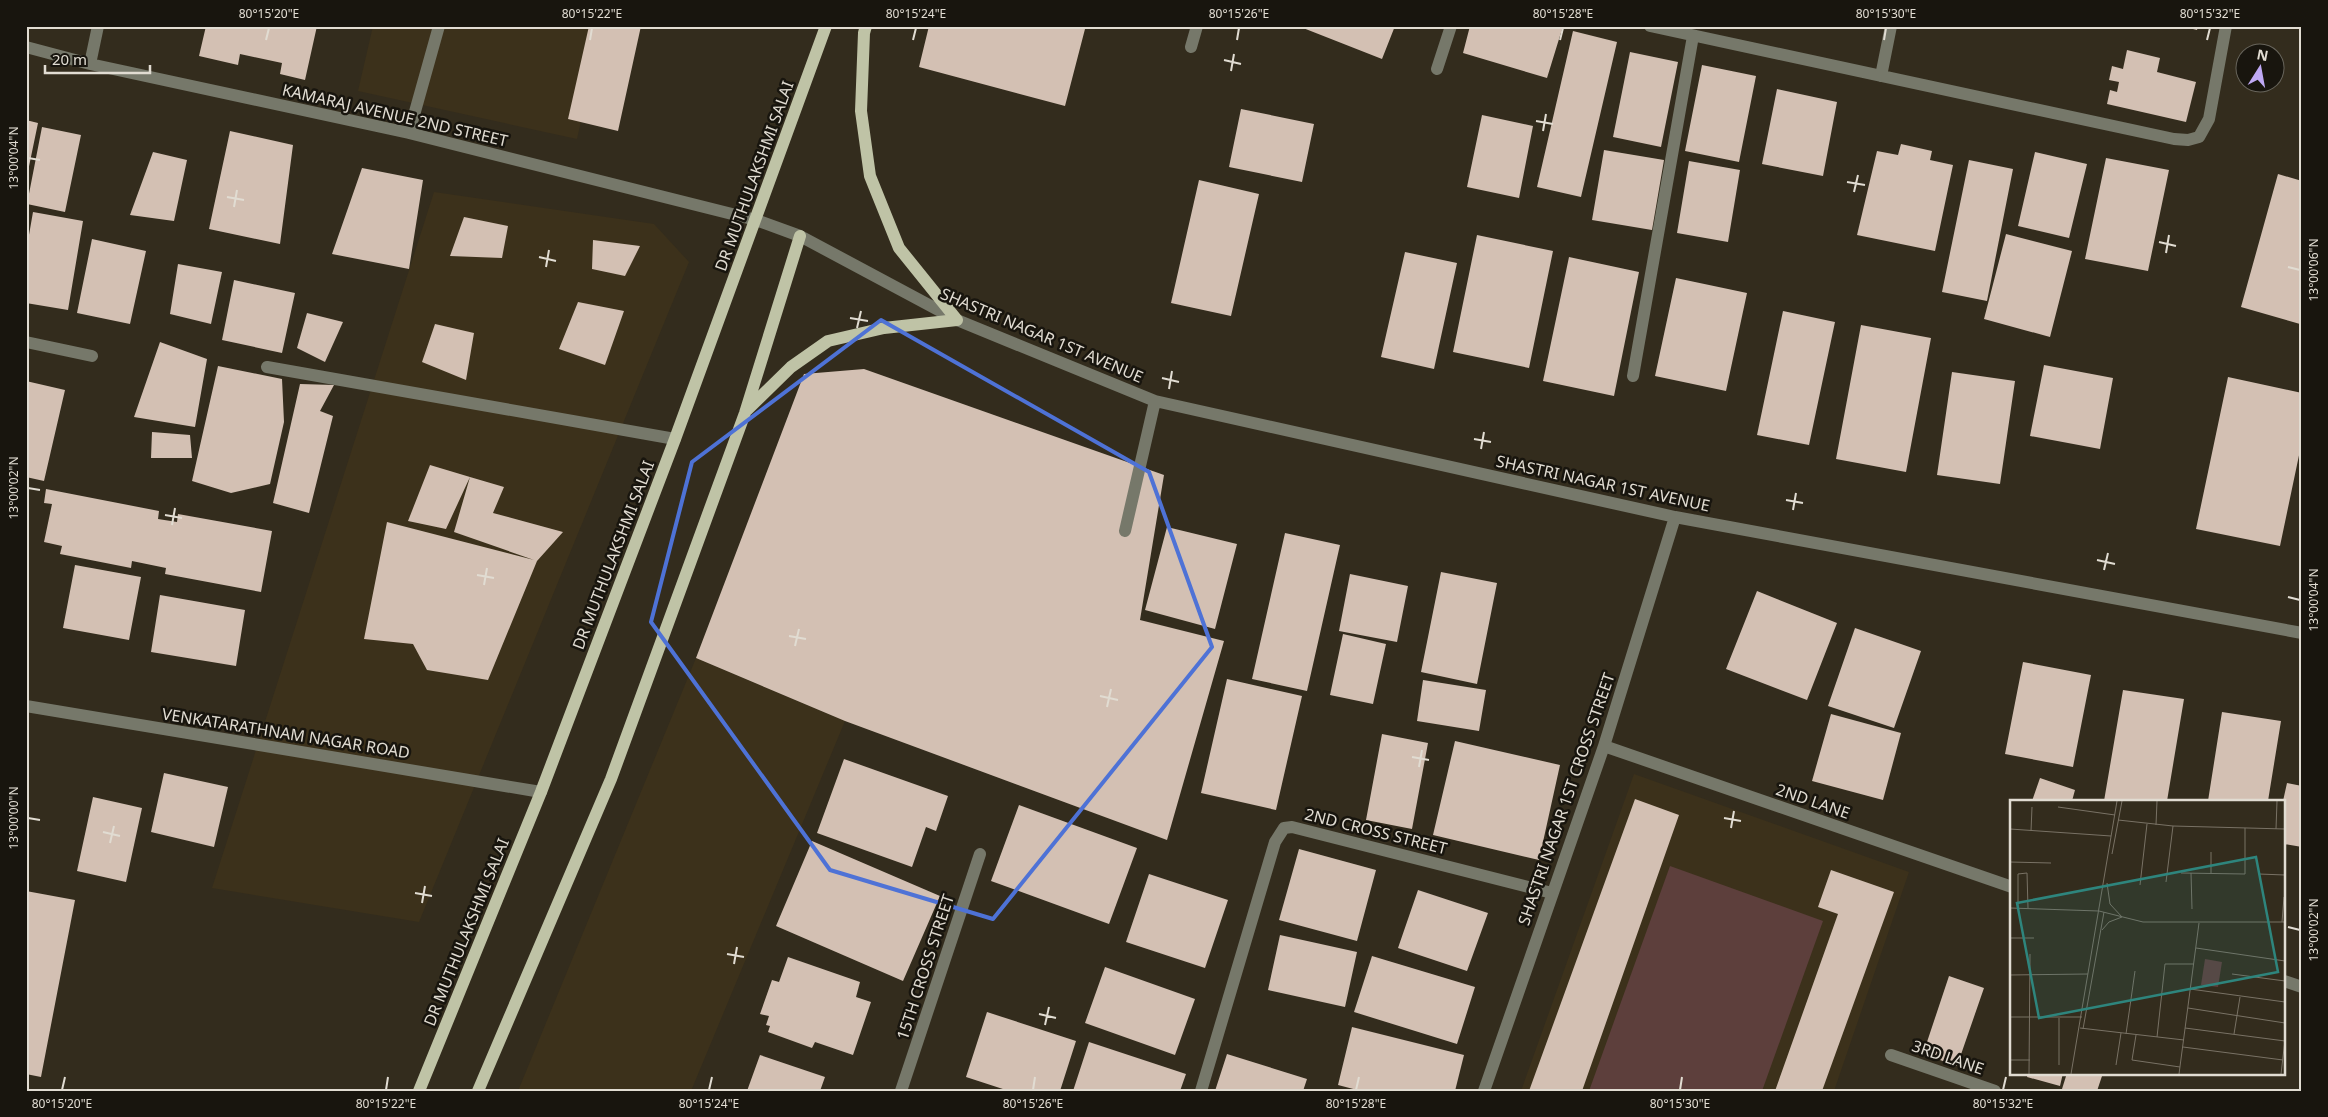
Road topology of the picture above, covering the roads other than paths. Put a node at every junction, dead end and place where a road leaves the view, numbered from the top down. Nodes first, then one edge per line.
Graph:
1 (98, 26) edge
2 (439, 26) edge
3 (826, 26) edge
4 (1198, 26) edge
5 (1452, 26) edge
6 (1650, 26) edge
7 (1891, 26) edge
8 (2226, 26) edge
9 (865, 30) edge
10 (1693, 36) junction
11 (26, 47) edge
12 (1191, 47) dead end
13 (90, 64) junction
14 (1437, 68) dead end
15 (1881, 76) junction
16 (409, 133) junction
17 (756, 220) junction
18 (800, 236) junction
19 (957, 320) junction
20 (26, 342) edge
21 (92, 356) dead end
22 (267, 367) dead end
23 (1633, 376) dead end
24 (1156, 401) junction
25 (745, 413) junction
26 (674, 439) junction
27 (1675, 517) junction
28 (1125, 531) dead end
29 (2302, 633) edge
30 (26, 706) edge
31 (1604, 746) junction
32 (541, 792) junction
33 (980, 854) dead end
34 (2010, 886) edge
35 (1552, 892) junction
36 (2286, 982) edge
37 (2302, 987) edge
38 (1891, 1055) dead end
39 (419, 1091) edge
40 (478, 1091) edge
41 (901, 1091) edge
42 (1201, 1091) edge
43 (1484, 1091) edge
44 (1995, 1091) edge

1 - 13 street
2 - 16 street
3 - 17 main road, DR MUTHULAKSHMI SALAI
4 - 12 street
5 - 14 street
6 - 10 street
7 - 15 street
8 - 15 street
9 - 19 main road
10 - 15 street
10 - 23 street
11 - 13 street, KAMARAJ AVENUE 2ND STREET
13 - 16 street, KAMARAJ AVENUE 2ND STREET
16 - 17 street, KAMARAJ AVENUE 2ND STREET
17 - 18 street, SHASTRI NAGAR 1ST AVENUE
17 - 26 main road, DR MUTHULAKSHMI SALAI
18 - 19 street, SHASTRI NAGAR 1ST AVENUE
18 - 25 main road
19 - 24 street, SHASTRI NAGAR 1ST AVENUE
19 - 25 main road
20 - 21 street
22 - 26 street
24 - 27 street, SHASTRI NAGAR 1ST AVENUE
24 - 28 street
25 - 40 main road
26 - 32 main road, DR MUTHULAKSHMI SALAI
27 - 29 street, SHASTRI NAGAR 1ST AVENUE
27 - 31 street, SHASTRI NAGAR 1ST CROSS STREET
30 - 32 street, VENKATARATHNAM NAGAR ROAD
31 - 34 street, 2ND LANE
31 - 35 street, SHASTRI NAGAR 1ST CROSS STREET
32 - 39 main road, DR MUTHULAKSHMI SALAI
33 - 41 street, 15TH CROSS STREET
35 - 42 street, 2ND CROSS STREET
35 - 43 street, SHASTRI NAGAR 1ST CROSS STREET
36 - 37 street
38 - 44 street, 3RD LANE

